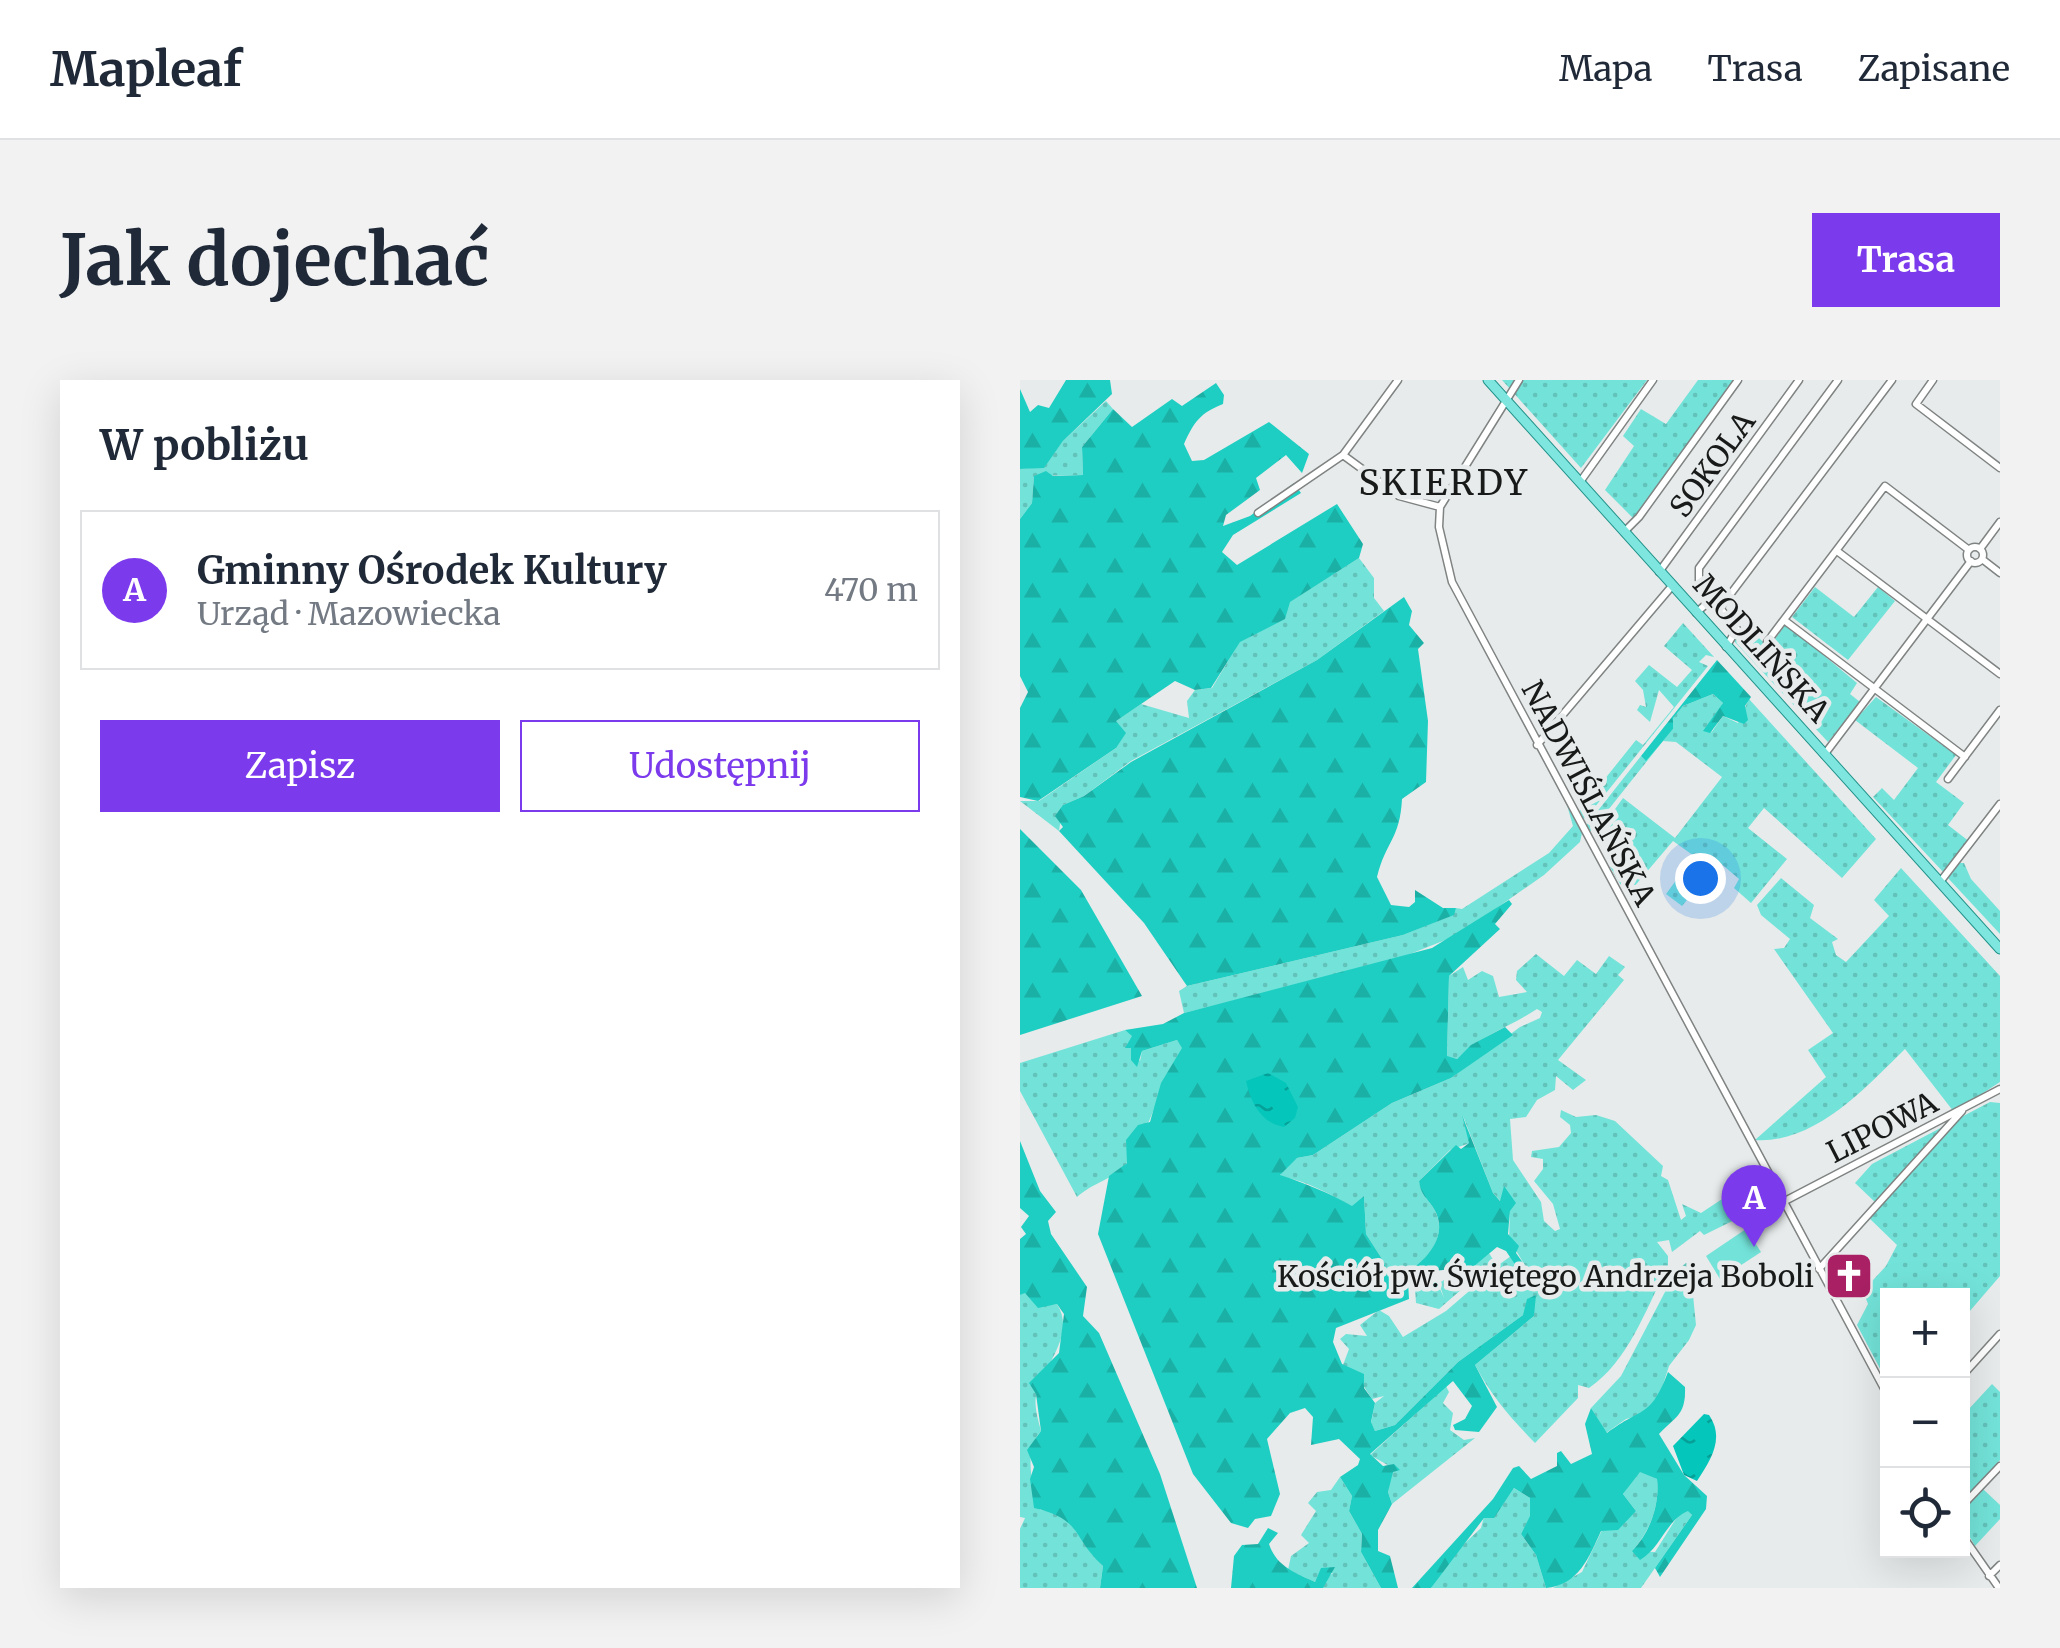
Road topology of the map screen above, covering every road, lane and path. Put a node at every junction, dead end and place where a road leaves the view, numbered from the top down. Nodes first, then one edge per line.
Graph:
1 (1398, 380) edge
2 (1488, 380) edge
3 (1520, 380) edge
4 (1654, 380) edge
5 (1738, 380) edge
6 (1800, 380) edge
7 (1838, 380) edge
8 (1892, 380) edge
9 (1933, 380) edge
10 (1506, 400) junction
11 (1343, 455) junction
12 (2000, 468) edge
13 (1580, 482) junction
14 (1440, 507) junction
15 (1258, 513) dead end
16 (2000, 522) edge
17 (1624, 532) junction
18 (1980, 549) junction
19 (1969, 550) junction
20 (1837, 551) junction
21 (1982, 559) junction
22 (1971, 561) junction
23 (1659, 572) junction
24 (2000, 573) edge
25 (1672, 586) junction
26 (1712, 600) junction
27 (1720, 608) junction
28 (1696, 613) junction
29 (1926, 618) junction
30 (1784, 620) junction
31 (1767, 642) dead end
32 (1726, 646) junction
33 (2000, 674) edge
34 (1874, 688) junction
35 (2000, 710) edge
36 (1538, 744) junction
37 (1824, 755) junction
38 (1964, 757) junction
39 (1948, 779) dead end
40 (2000, 804) edge
41 (1940, 882) junction
42 (2000, 949) edge
43 (2000, 1089) edge
44 (1962, 1111) junction
45 (1782, 1202) junction
46 (1819, 1269) junction
47 (2000, 1334) edge
48 (1970, 1367) edge
49 (1880, 1381) edge
50 (2000, 1466) edge
51 (1970, 1498) edge
52 (1970, 1546) edge
53 (2000, 1565) edge
54 (1989, 1576) junction
55 (1999, 1588) edge

1 - 11 street
2 - 10 main road, MODLIŃSKA
3 - 10 street
4 - 13 street
5 - 17 street
6 - 23 street, SOKOLA
7 - 26 street
8 - 27 street
9 - 12 street
10 - 13 main road, MODLIŃSKA
10 - 14 street
11 - 14 street
11 - 15 street
13 - 17 main road, MODLIŃSKA
14 - 36 street, NADWIŚLAŃSKA
16 - 18 street
17 - 23 main road, MODLIŃSKA
18 - 19 street
18 - 21 street
19 - 20 street
19 - 22 street
20 - 29 street
20 - 30 street
21 - 22 street
21 - 24 street
22 - 29 street
23 - 25 main road, MODLIŃSKA
25 - 28 main road, MODLIŃSKA
25 - 36 street
26 - 27 street
26 - 28 street
27 - 32 street
28 - 32 main road, MODLIŃSKA
29 - 33 street
29 - 34 street
30 - 31 street
30 - 34 street
32 - 37 main road, MODLIŃSKA
34 - 37 street
34 - 38 street
35 - 38 street
36 - 45 street, NADWIŚLAŃSKA
37 - 41 main road, MODLIŃSKA
38 - 39 street
40 - 41 street
41 - 42 main road, MODLIŃSKA
43 - 44 street, LIPOWA
44 - 45 street, LIPOWA
44 - 46 street
45 - 46 street, NADWIŚLAŃSKA
46 - 49 street, NADWIŚLAŃSKA
47 - 48 street
50 - 51 street
52 - 54 street
53 - 54 street
54 - 55 street

